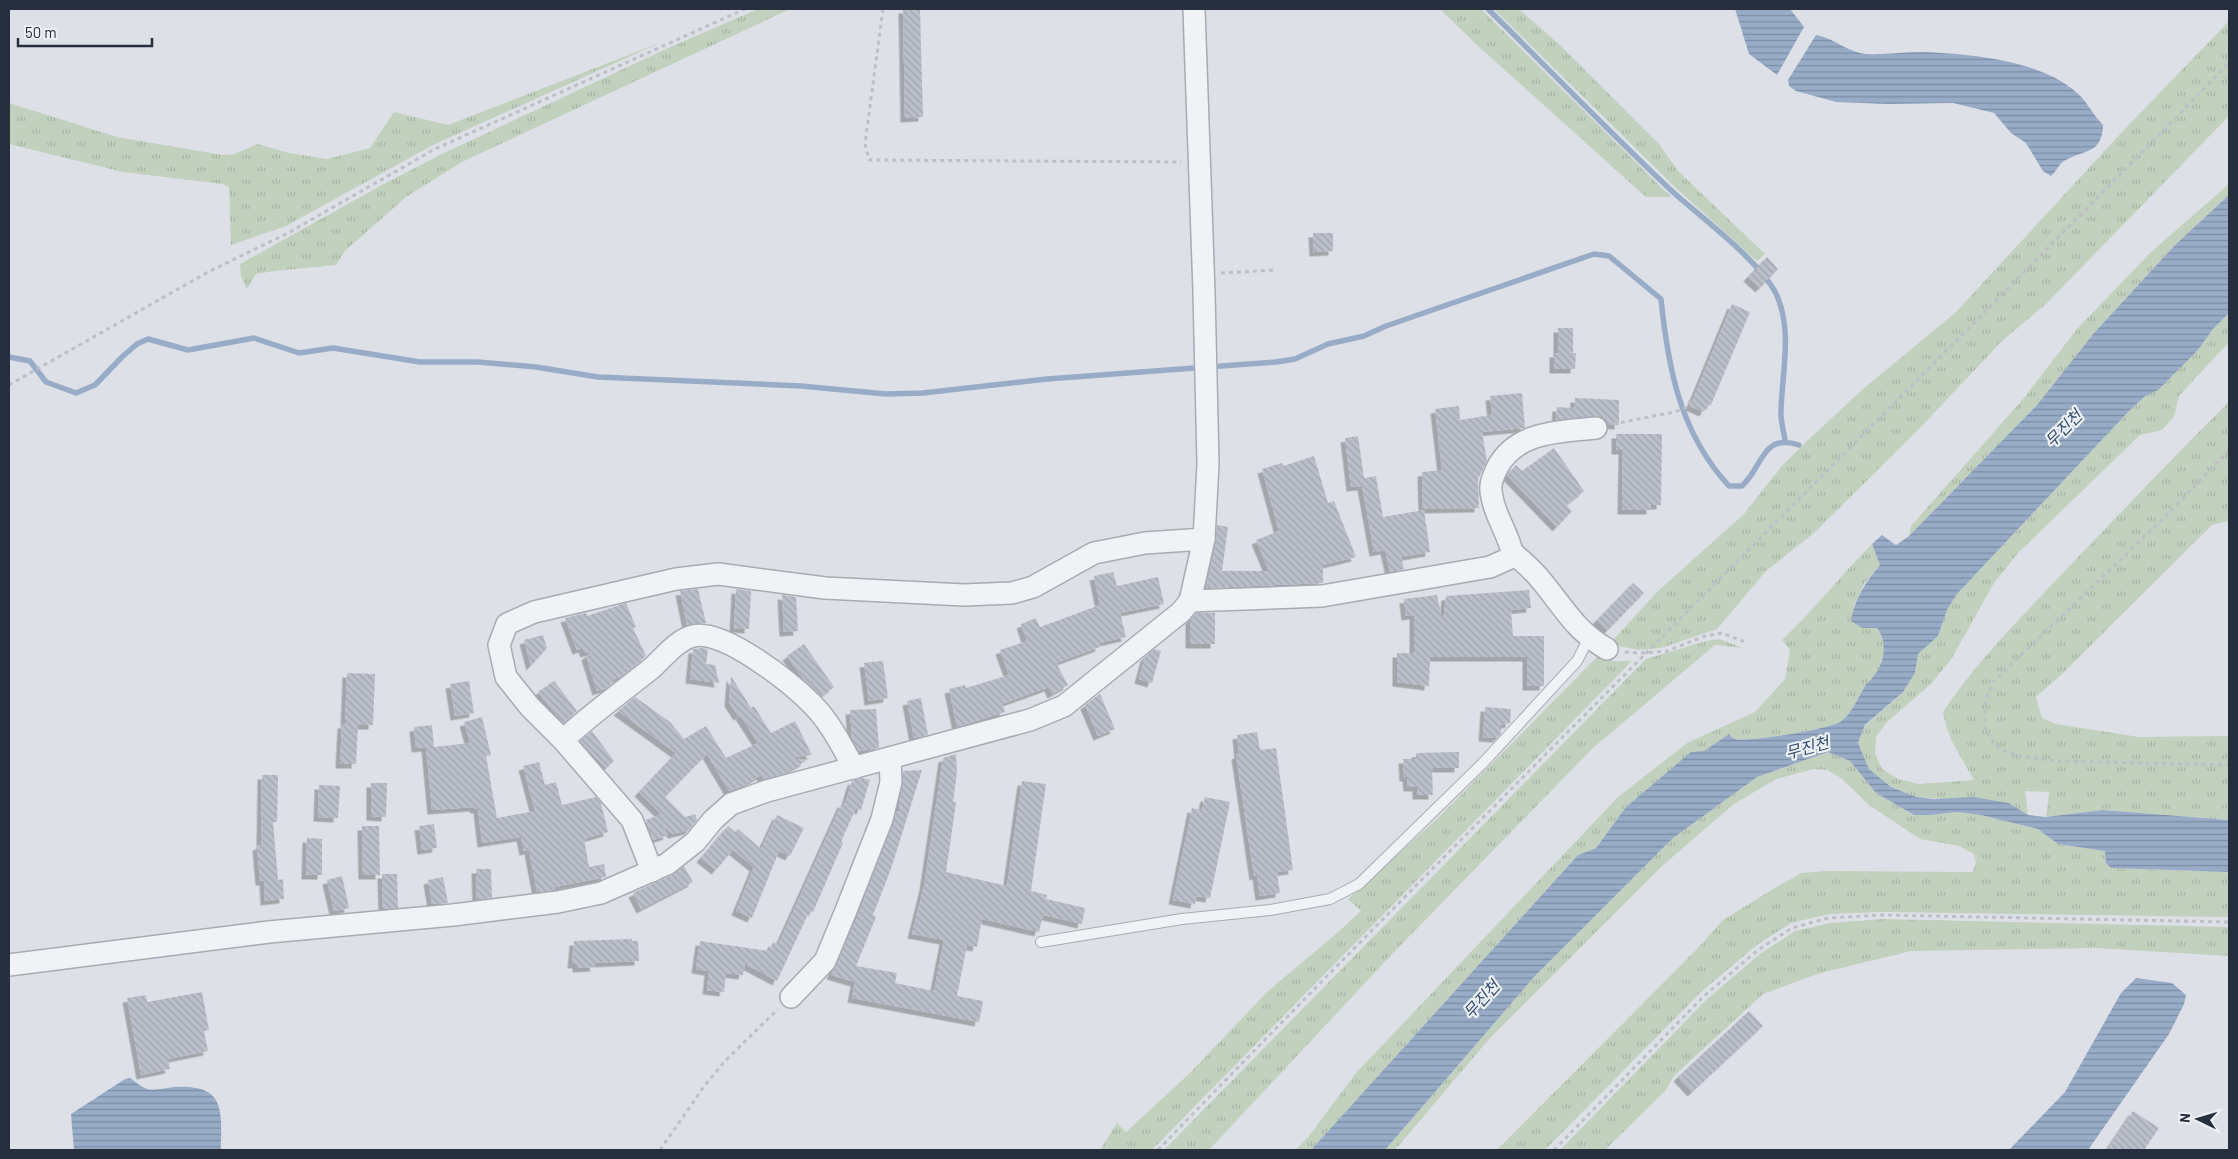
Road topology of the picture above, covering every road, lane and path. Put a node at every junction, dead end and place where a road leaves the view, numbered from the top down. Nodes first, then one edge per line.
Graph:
1 (745, 9) edge
2 (883, 9) edge
3 (1194, 9) edge
4 (2229, 63) edge
5 (1199, 162) junction
6 (1276, 270) dead end
7 (1203, 274) junction
8 (9, 385) edge
9 (1690, 400) dead end
10 (1596, 428) joint
11 (2229, 450) edge
12 (1204, 539) junction
13 (1512, 552) junction
14 (1190, 601) junction
15 (1589, 638) junction
16 (1745, 642) dead end
17 (1607, 649) joint
18 (1644, 653) junction
19 (563, 740) junction
20 (890, 758) junction
21 (2229, 765) edge
22 (854, 768) junction
23 (652, 871) junction
24 (2229, 922) edge
25 (1041, 942) dead end
26 (9, 965) edge
27 (791, 997) joint
28 (660, 1150) edge
29 (1158, 1150) edge
30 (1554, 1150) edge

1 - 8 path
2 - 5 path
3 - 5 street
4 - 18 path
5 - 7 street
6 - 7 path
7 - 12 street
9 - 10 path
10 - 13 street
11 - 21 path
12 - 14 street
12 - 19 street
13 - 14 street
13 - 15 street
14 - 20 street
15 - 17 street
15 - 25 lane
16 - 18 path
17 - 18 path
18 - 29 path
19 - 22 street
19 - 23 street
20 - 22 street
20 - 27 street
22 - 23 street
23 - 26 street
24 - 30 path
27 - 28 path

